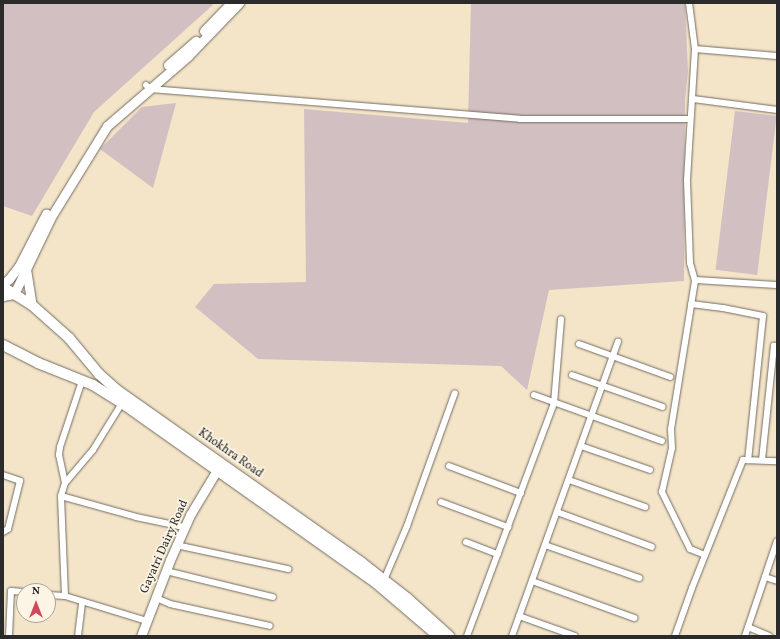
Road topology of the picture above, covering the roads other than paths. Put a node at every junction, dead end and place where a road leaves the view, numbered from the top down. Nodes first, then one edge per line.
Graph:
1 (231, 3) edge
2 (240, 3) edge
3 (689, 3) edge
4 (695, 49) junction
5 (777, 56) edge
6 (148, 87) junction
7 (693, 100) junction
8 (777, 110) edge
9 (690, 118) junction
10 (26, 269) junction
11 (695, 280) junction
12 (777, 285) edge
13 (3, 286) edge
14 (14, 294) junction
15 (3, 296) edge
16 (691, 304) junction
17 (32, 305) junction
18 (561, 319) dead end
19 (618, 342) dead end
20 (579, 344) dead end
21 (3, 346) edge
22 (777, 346) edge
23 (613, 357) junction
24 (99, 374) junction
25 (572, 375) dead end
26 (670, 377) dead end
27 (82, 381) junction
28 (93, 385) junction
29 (602, 386) junction
30 (455, 393) dead end
31 (534, 395) dead end
32 (122, 403) junction
33 (554, 403) junction
34 (663, 407) dead end
35 (592, 416) junction
36 (662, 441) dead end
37 (581, 446) junction
38 (748, 460) junction
39 (762, 460) junction
40 (777, 461) edge
41 (449, 466) dead end
42 (219, 468) junction
43 (650, 470) dead end
44 (3, 475) edge
45 (569, 480) junction
46 (65, 483) junction
47 (521, 493) junction
48 (61, 496) junction
49 (440, 502) dead end
50 (645, 507) dead end
51 (557, 512) junction
52 (184, 527) junction
53 (508, 527) junction
54 (3, 532) edge
55 (777, 541) edge
56 (466, 542) dead end
57 (176, 545) junction
58 (545, 545) junction
59 (652, 547) dead end
60 (498, 554) junction
61 (705, 555) junction
62 (288, 569) dead end
63 (166, 571) junction
64 (765, 577) junction
65 (639, 578) dead end
66 (384, 580) junction
67 (532, 581) junction
68 (777, 581) edge
69 (16, 591) edge
70 (56, 595) edge
71 (65, 596) junction
72 (273, 597) dead end
73 (156, 598) junction
74 (82, 602) junction
75 (519, 616) junction
76 (634, 618) dead end
77 (147, 622) junction
78 (270, 626) dead end
79 (748, 627) junction
80 (10, 636) edge
81 (78, 636) edge
82 (141, 636) edge
83 (438, 636) edge
84 (449, 636) edge
85 (467, 636) edge
86 (512, 636) edge
87 (575, 636) edge
88 (675, 636) edge
89 (745, 636) edge
90 (769, 636) edge

1 - 6 main road
2 - 6 main road
3 - 4 street
4 - 5 street
4 - 7 street
6 - 9 street
6 - 10 main road
6 - 13 main road
7 - 8 street
7 - 9 street
9 - 11 street
10 - 14 main road
10 - 17 main road
11 - 12 street
11 - 16 street
13 - 14 main road, Khokhra Road
14 - 15 main road
14 - 17 main road, Khokhra Road
16 - 38 street
16 - 61 street
17 - 24 main road, Khokhra Road
18 - 33 street
19 - 23 street
20 - 23 street
21 - 27 main road, Khokhra Road
22 - 39 street
23 - 26 street
23 - 29 street
24 - 28 main road
24 - 42 main road, Khokhra Road
25 - 29 street
27 - 28 main road, Khokhra Road
27 - 46 street
28 - 32 main road, Khokhra Road
29 - 34 street
29 - 35 street
30 - 66 street
31 - 33 street
32 - 42 main road, Khokhra Road
32 - 46 street
33 - 35 street
33 - 47 street
35 - 36 street
35 - 37 street
37 - 43 street
37 - 45 street
38 - 39 street
38 - 61 street
39 - 40 street
41 - 47 street
42 - 52 main road, Gayatri Dairy Road
42 - 66 main road, Khokhra Road
42 - 83 main road, Khokhra Road
44 - 54 street
45 - 50 street
45 - 51 street
46 - 48 street
47 - 53 street
48 - 52 street
48 - 71 street
49 - 53 street
51 - 58 street
51 - 59 street
52 - 57 main road, Gayatri Dairy Road
53 - 60 street
55 - 64 street
56 - 60 street
57 - 62 street
57 - 63 main road, Gayatri Dairy Road
58 - 65 street
58 - 67 street
60 - 85 street
61 - 88 street
63 - 72 street
63 - 73 main road, Gayatri Dairy Road
64 - 68 street
64 - 79 street
66 - 84 main road, Khokhra Road
67 - 75 street
67 - 76 street
69 - 80 street
70 - 71 street
71 - 74 street
73 - 77 main road, Gayatri Dairy Road
73 - 78 street
74 - 77 street
74 - 81 street
75 - 86 street
75 - 87 street
77 - 82 main road, Gayatri Dairy Road
79 - 89 street
79 - 90 street

